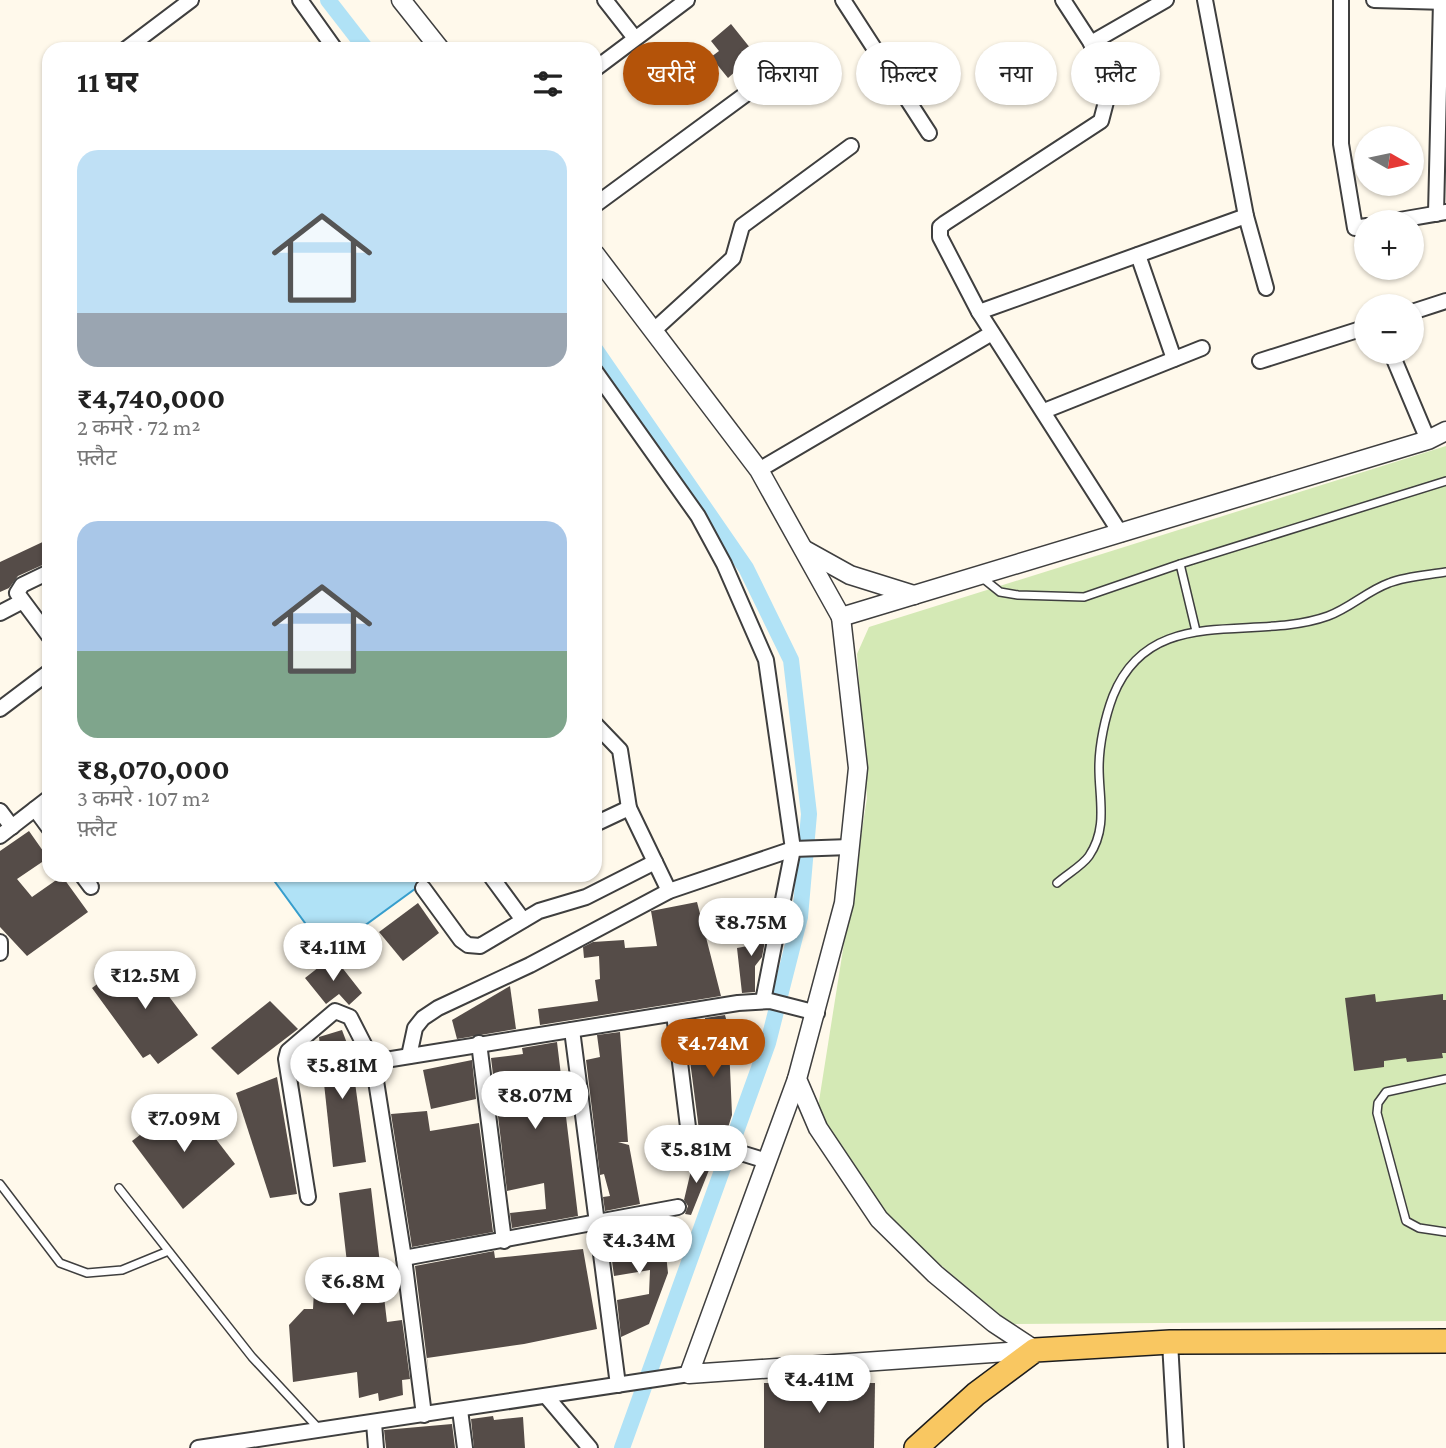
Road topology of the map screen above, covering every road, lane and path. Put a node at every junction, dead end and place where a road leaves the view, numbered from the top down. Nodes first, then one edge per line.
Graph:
1 (191, 0) edge
2 (300, 0) edge
3 (401, 0) edge
4 (605, 0) edge
5 (687, 0) edge
6 (843, 0) edge
7 (1063, 0) edge
8 (1167, 0) edge
9 (1205, 0) edge
10 (1341, 0) edge
11 (1374, 0) edge
12 (1410, 1) edge
13 (1443, 2) edge
14 (634, 37) junction
15 (135, 42) edge
16 (325, 42) edge
17 (434, 42) edge
18 (1090, 42) edge
19 (1093, 42) edge
20 (602, 63) edge
21 (733, 104) edge
22 (1105, 105) edge
23 (929, 132) dead end
24 (851, 146) dead end
25 (602, 200) edge
26 (1441, 213) edge
27 (1246, 216) junction
28 (1354, 222) edge
29 (1138, 255) junction
30 (602, 263) edge
31 (1266, 288) dead end
32 (1446, 301) edge
33 (1424, 308) edge
34 (979, 313) junction
35 (653, 331) junction
36 (1354, 331) edge
37 (992, 333) junction
38 (1202, 348) dead end
39 (1174, 359) junction
40 (1260, 361) dead end
41 (1396, 364) edge
42 (602, 381) edge
43 (1044, 411) junction
44 (1446, 431) edge
45 (1428, 440) junction
46 (759, 470) junction
47 (1446, 481) edge
48 (1121, 534) junction
49 (802, 548) junction
50 (1180, 564) junction
51 (1446, 572) edge
52 (42, 576) edge
53 (980, 576) junction
54 (914, 595) junction
55 (21, 602) junction
56 (0, 613) edge
57 (841, 617) junction
58 (42, 628) edge
59 (1196, 631) junction
60 (42, 677) edge
61 (0, 709) edge
62 (602, 731) edge
63 (42, 804) edge
64 (629, 808) junction
65 (36, 809) junction
66 (0, 811) edge
67 (42, 818) edge
68 (602, 821) edge
69 (6, 831) edge
70 (850, 847) junction
71 (798, 849) junction
72 (655, 862) junction
73 (495, 882) edge
74 (1057, 883) dead end
75 (423, 888) dead end
76 (669, 891) junction
77 (523, 920) junction
78 (0, 942) edge
79 (0, 953) edge
80 (767, 1001) junction
81 (817, 1013) junction
82 (674, 1014) junction
83 (572, 1030) junction
84 (479, 1043) junction
85 (409, 1056) junction
86 (373, 1062) junction
87 (797, 1079) junction
88 (1446, 1079) edge
89 (767, 1161) junction
90 (0, 1184) edge
91 (119, 1188) dead end
92 (308, 1197) dead end
93 (678, 1207) dead end
94 (597, 1224) junction
95 (1446, 1232) edge
96 (504, 1241) junction
97 (166, 1252) junction
98 (404, 1258) junction
99 (1446, 1341) edge
100 (1170, 1342) junction
101 (1035, 1350) junction
102 (689, 1374) junction
103 (618, 1385) junction
104 (546, 1396) junction
105 (460, 1410) junction
106 (424, 1415) junction
107 (374, 1423) junction
108 (321, 1431) junction
109 (203, 1447) edge
110 (376, 1448) edge
111 (465, 1448) edge
112 (590, 1448) edge
113 (916, 1448) edge
114 (1176, 1448) edge

1 - 15 street
2 - 16 street
3 - 17 street
4 - 14 street
5 - 14 street
6 - 23 street
7 - 18 street
8 - 19 street
9 - 27 street
10 - 28 street
11 - 12 street
12 - 13 street
13 - 26 street
14 - 20 street
21 - 25 street
22 - 34 street
24 - 35 street
27 - 29 street
27 - 31 street
29 - 34 street
29 - 39 street
30 - 35 street
32 - 33 street
34 - 37 street
35 - 46 street
36 - 40 street
37 - 43 street
37 - 46 street
38 - 39 street
39 - 43 street
41 - 45 street
42 - 71 street
43 - 48 street
44 - 45 street
45 - 48 street
46 - 49 street
47 - 50 lane
48 - 53 street
49 - 54 street
49 - 57 street
50 - 53 lane
50 - 59 lane
51 - 59 lane
52 - 55 street
53 - 54 street
54 - 57 street
55 - 56 street
55 - 58 street
57 - 70 street
59 - 74 lane
60 - 61 street
62 - 64 street
63 - 65 street
64 - 68 street
64 - 72 street
65 - 67 street
65 - 69 street
66 - 69 street
70 - 71 street
70 - 81 street
71 - 76 street
71 - 80 street
72 - 76 street
72 - 77 street
73 - 77 street
75 - 77 street
76 - 85 street
78 - 79 street
80 - 81 street
80 - 82 street
81 - 87 street
82 - 83 street
82 - 89 street
83 - 84 street
83 - 94 street
84 - 85 street
84 - 96 street
85 - 86 street
86 - 92 street
86 - 98 street
87 - 89 street
87 - 101 street
88 - 95 lane
89 - 102 street
90 - 97 lane
91 - 97 lane
93 - 94 street
94 - 96 street
94 - 103 street
96 - 98 street
97 - 108 lane
98 - 106 street
99 - 100 main road
100 - 101 main road
100 - 114 street
101 - 102 street
101 - 113 main road
102 - 103 street
103 - 104 street
104 - 105 street
104 - 112 street
105 - 106 street
105 - 111 street
106 - 107 street
107 - 108 street
107 - 110 street
108 - 109 street

